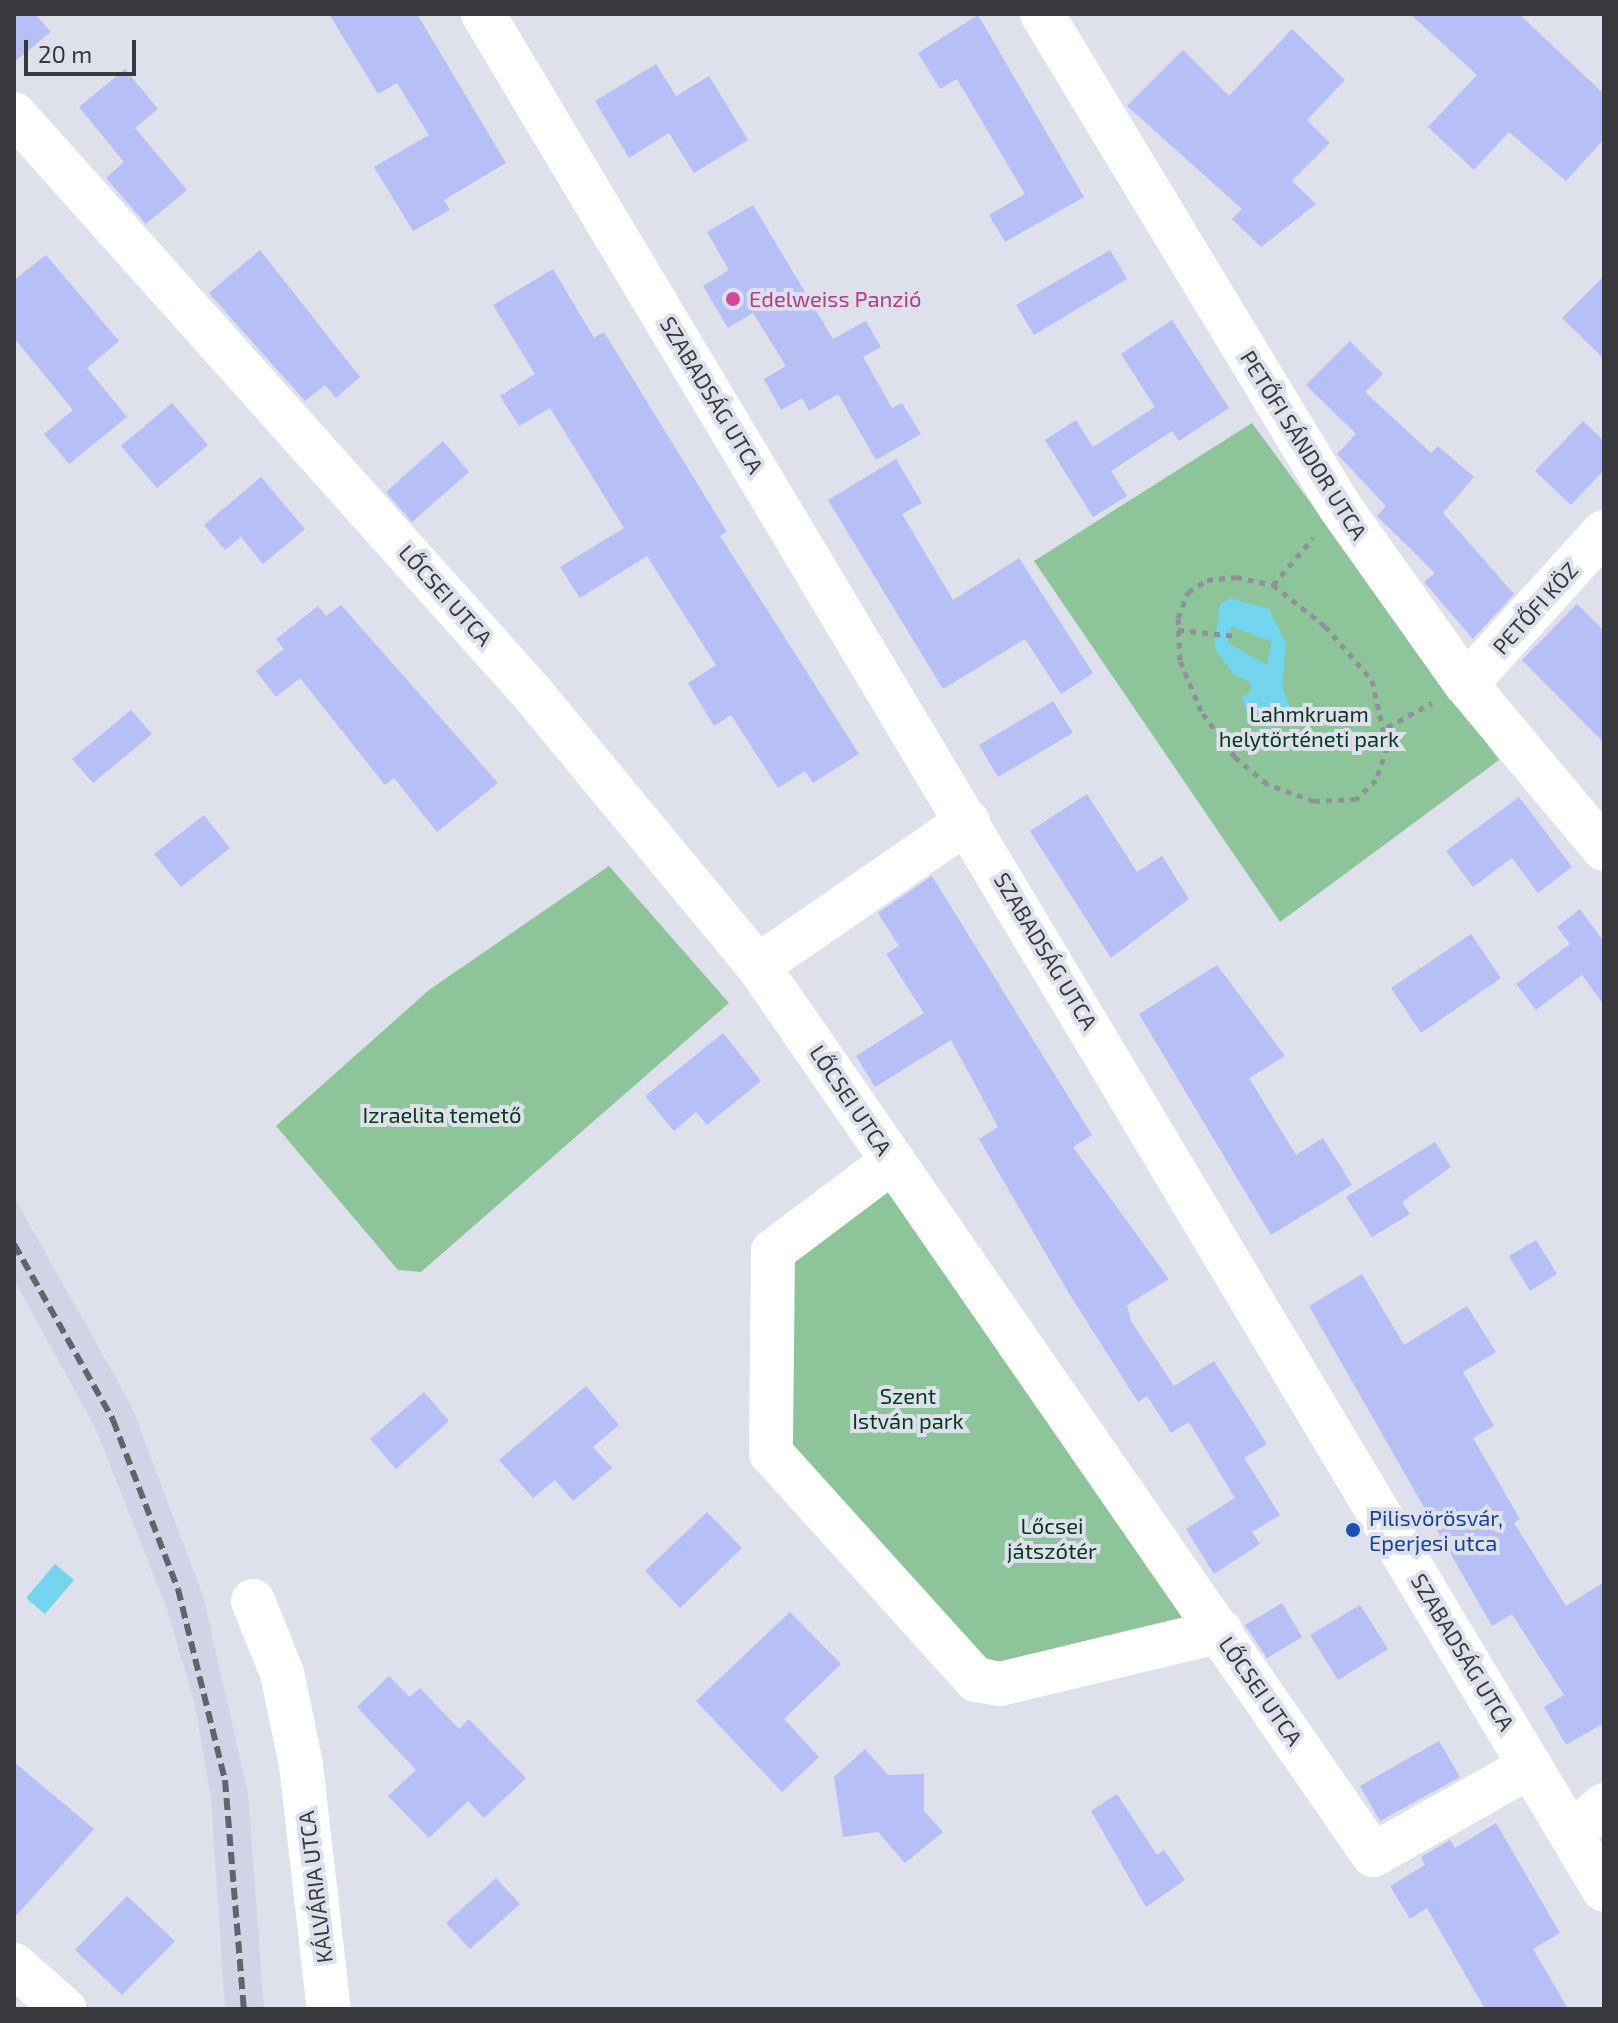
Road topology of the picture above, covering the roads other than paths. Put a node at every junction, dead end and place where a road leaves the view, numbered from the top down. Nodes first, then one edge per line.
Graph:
1 (483, 14) edge
2 (1042, 14) edge
3 (14, 114) edge
4 (1604, 532) edge
5 (1466, 684) junction
6 (968, 821) junction
7 (1604, 849) edge
8 (758, 966) junction
9 (893, 1161) junction
10 (253, 1601) dead end
11 (1221, 1631) junction
12 (1531, 1766) junction
13 (1604, 1805) edge
14 (1588, 1829) edge
15 (1604, 1890) edge
16 (14, 1965) edge
17 (64, 2009) edge
18 (329, 2009) edge

1 - 6 street, SZABADSÁG UTCA
2 - 5 street, PETŐFI SÁNDOR UTCA
3 - 8 street, LŐCSEI UTCA
4 - 5 street, PETŐFI KÖZ
5 - 7 street, PETŐFI SÁNDOR UTCA
6 - 8 street
6 - 12 street, SZABADSÁG UTCA
8 - 9 street, LŐCSEI UTCA
9 - 11 street
9 - 11 street, LŐCSEI UTCA
10 - 18 street, KÁLVÁRIA UTCA
11 - 12 street, LŐCSEI UTCA
12 - 14 street, SZABADSÁG UTCA
13 - 14 street
14 - 15 street, SZABADSÁG UTCA
16 - 17 street

